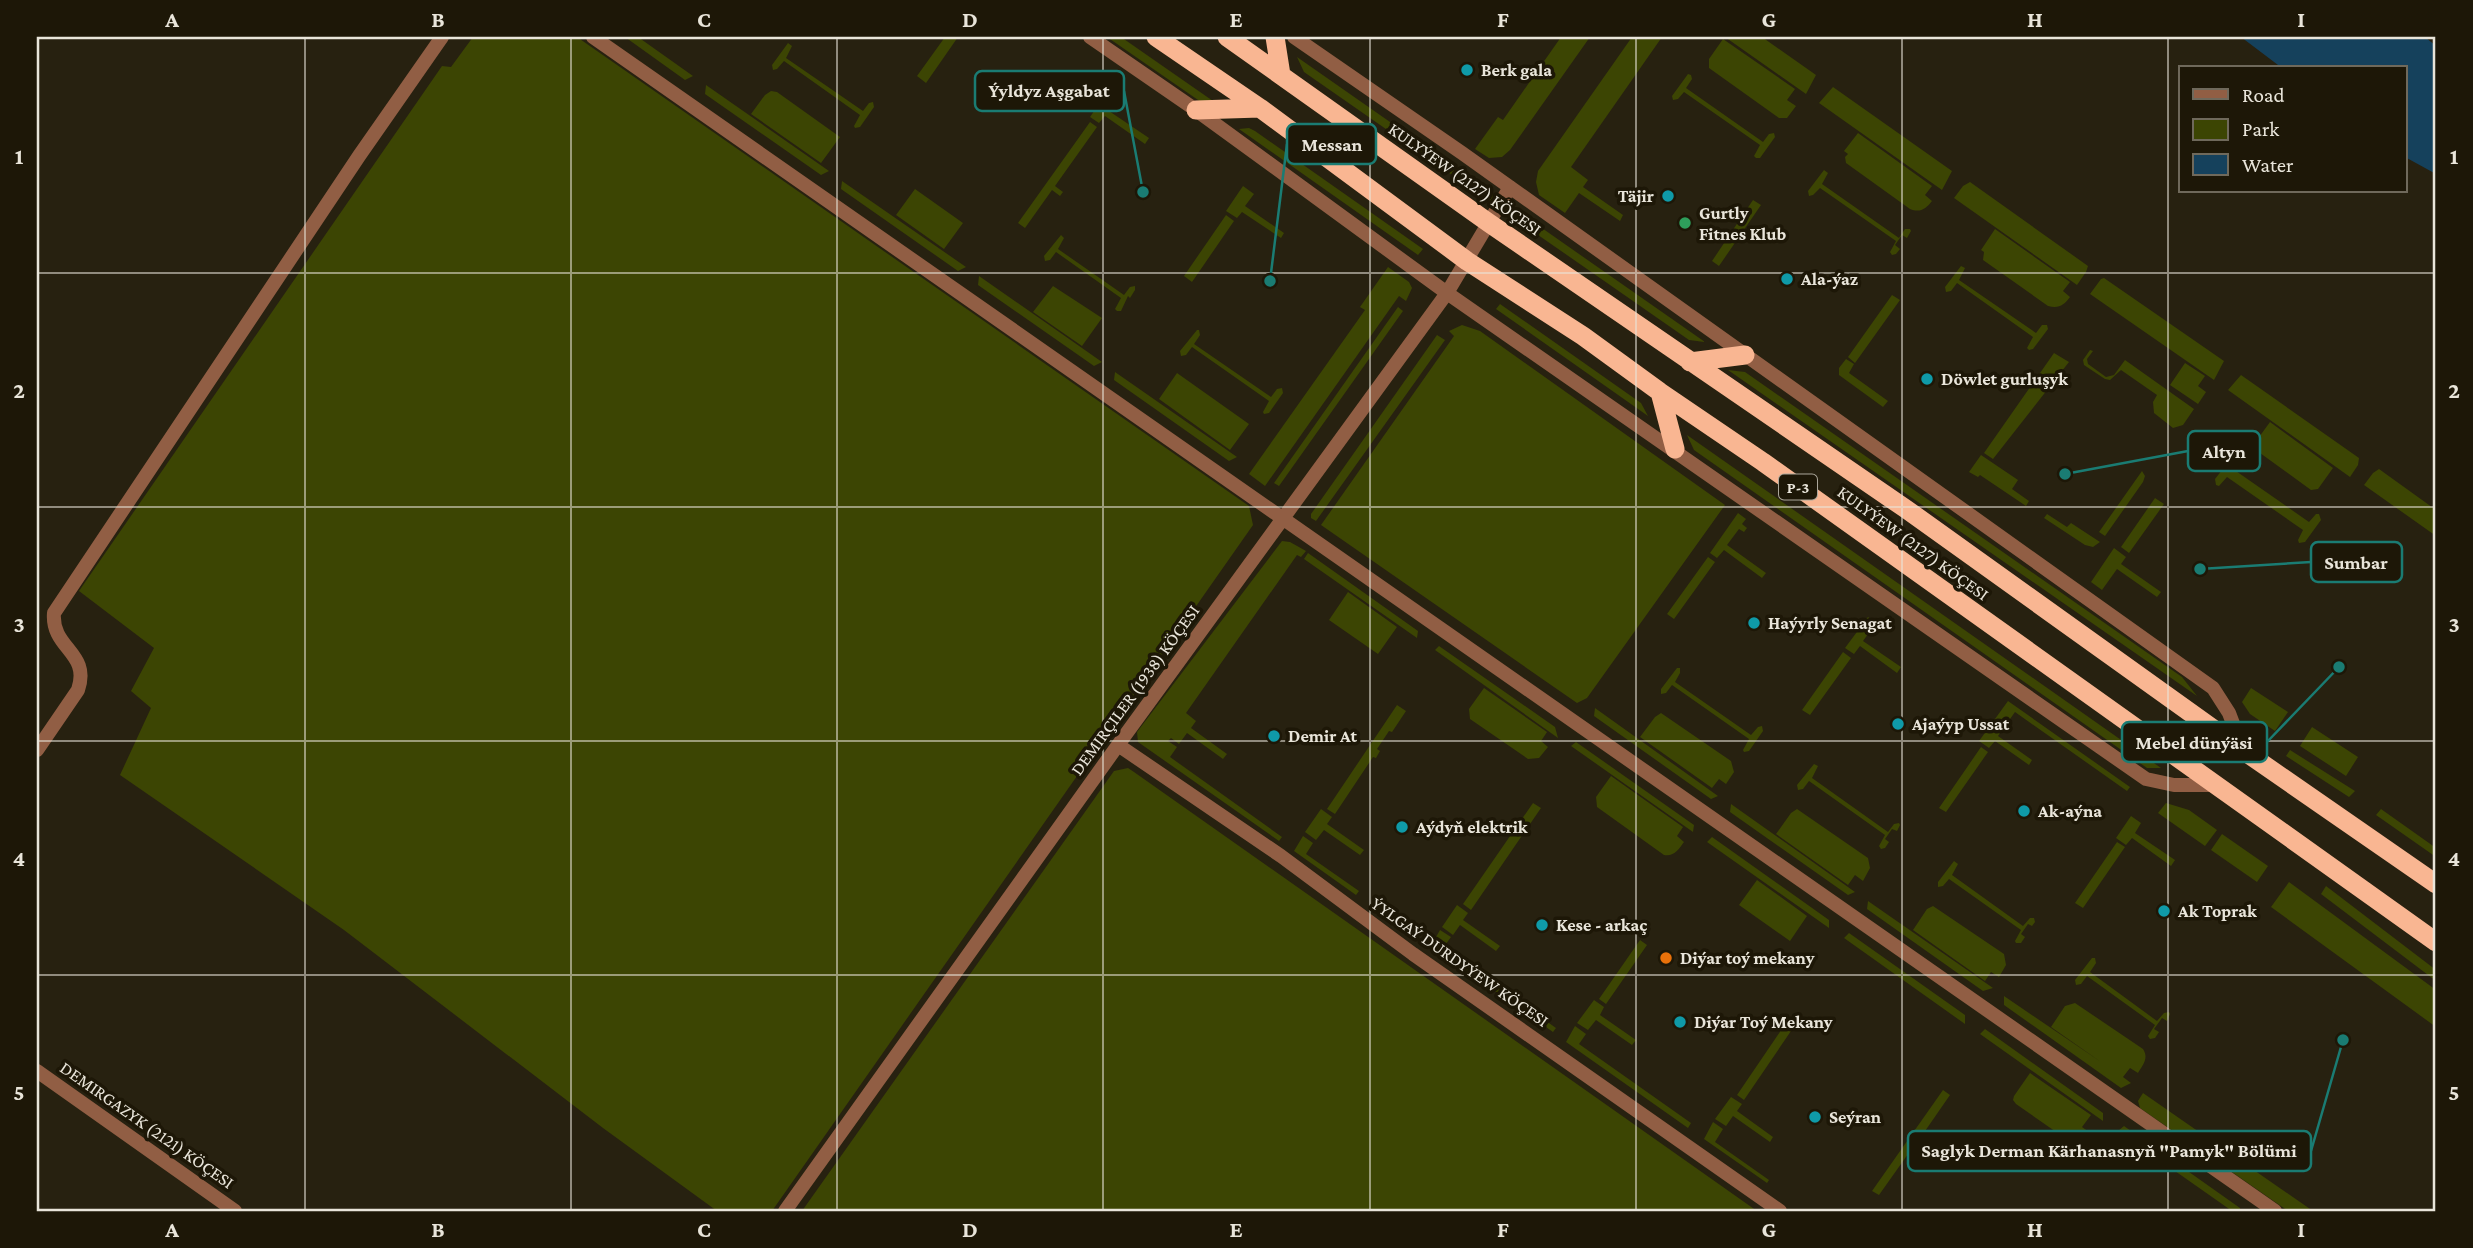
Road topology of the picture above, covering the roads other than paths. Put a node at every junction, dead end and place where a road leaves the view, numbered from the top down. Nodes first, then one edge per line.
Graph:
1 (442, 37) edge
2 (593, 37) edge
3 (1090, 37) edge
4 (1156, 37) edge
5 (1227, 37) edge
6 (1275, 37) edge
7 (1294, 37) edge
8 (1281, 75) junction
9 (1260, 108) junction
10 (1196, 110) junction
11 (1510, 187) junction
12 (1489, 223) junction
13 (1467, 261) junction
14 (1447, 293) junction
15 (1745, 355) junction
16 (1690, 362) junction
17 (1660, 392) junction
18 (1675, 449) junction
19 (1283, 518) junction
20 (1118, 745) junction
21 (37, 750) edge
22 (2244, 751) junction
23 (2215, 785) junction
24 (2436, 884) edge
25 (2436, 943) edge
26 (37, 1071) edge
27 (235, 1211) edge
28 (785, 1211) edge
29 (1780, 1211) edge
30 (2275, 1211) edge

1 - 21 street
2 - 19 street
3 - 10 street
4 - 9 highway, KULYÝEW (2127) KÖÇESI / P-3
5 - 8 highway, KULYÝEW (2127) KÖÇESI / P-3
6 - 8 highway
7 - 11 street
8 - 12 highway, KULYÝEW (2127) KÖÇESI / P-3
9 - 10 highway
9 - 13 highway, KULYÝEW (2127) KÖÇESI / P-3
10 - 14 street
11 - 12 street, DEMIRÇILER (1938) KÖÇESI
11 - 15 street
12 - 13 street, DEMIRÇILER (1938) KÖÇESI
12 - 16 highway, KULYÝEW (2127) KÖÇESI / P-3
13 - 14 street, DEMIRÇILER (1938) KÖÇESI
13 - 17 highway, KULYÝEW (2127) KÖÇESI / P-3
14 - 18 street
14 - 19 street, DEMIRÇILER (1938) KÖÇESI
15 - 16 highway
15 - 22 street
16 - 22 highway, KULYÝEW (2127) KÖÇESI / P-3
17 - 18 highway
17 - 23 highway, KULYÝEW (2127) KÖÇESI / P-3
18 - 23 street
19 - 20 street, DEMIRÇILER (1938) KÖÇESI
19 - 30 street
20 - 28 street, DEMIRÇILER (1938) KÖÇESI
20 - 29 street, ÝYLGAÝ DURDYÝEW KÖÇESI
22 - 24 highway, KULYÝEW (2127) KÖÇESI / P-3
23 - 25 highway, KULYÝEW (2127) KÖÇESI / P-3
26 - 27 street, DEMIRGAZYK (2121) KÖÇESI

